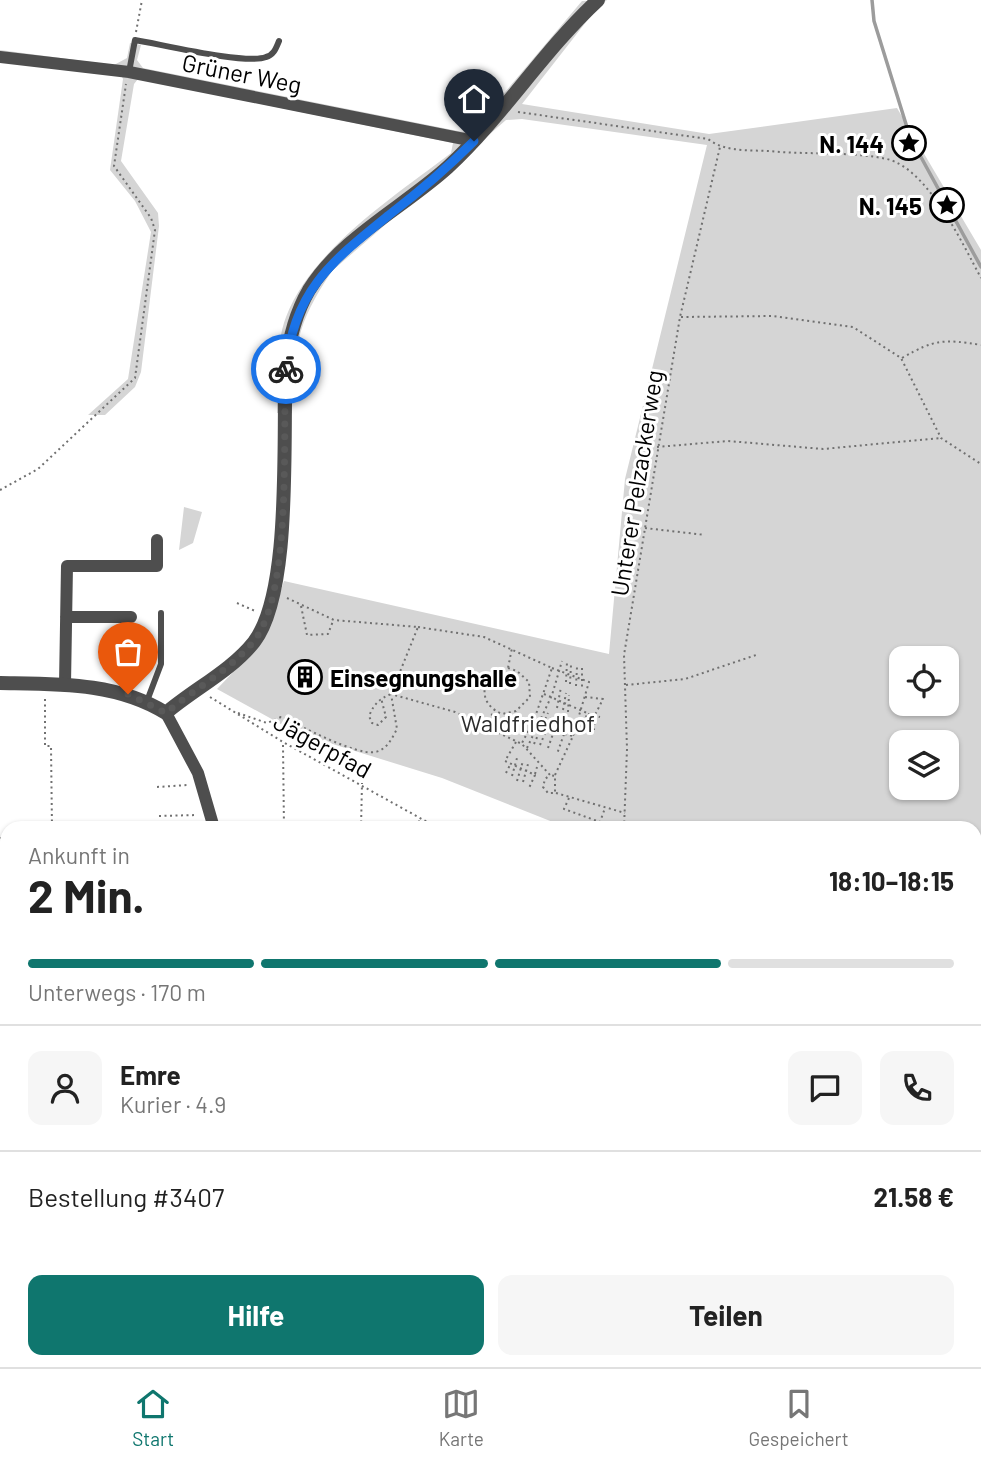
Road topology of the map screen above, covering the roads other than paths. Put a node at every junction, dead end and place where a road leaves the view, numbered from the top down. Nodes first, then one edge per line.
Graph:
1 (598, 0) edge
2 (279, 41) dead end
3 (0, 57) edge
4 (129, 72) junction
5 (474, 141) junction
6 (157, 540) dead end
7 (161, 613) dead end
8 (66, 617) junction
9 (131, 617) dead end
10 (0, 683) edge
11 (65, 684) junction
12 (147, 701) junction
13 (166, 713) junction
14 (212, 821) edge

1 - 5 street
2 - 4 lane
3 - 4 street, Grüner Weg
4 - 5 street, Grüner Weg
5 - 13 street
6 - 8 street
7 - 12 lane
8 - 9 street
8 - 11 street
10 - 11 street
11 - 12 street
12 - 13 street
13 - 14 street

